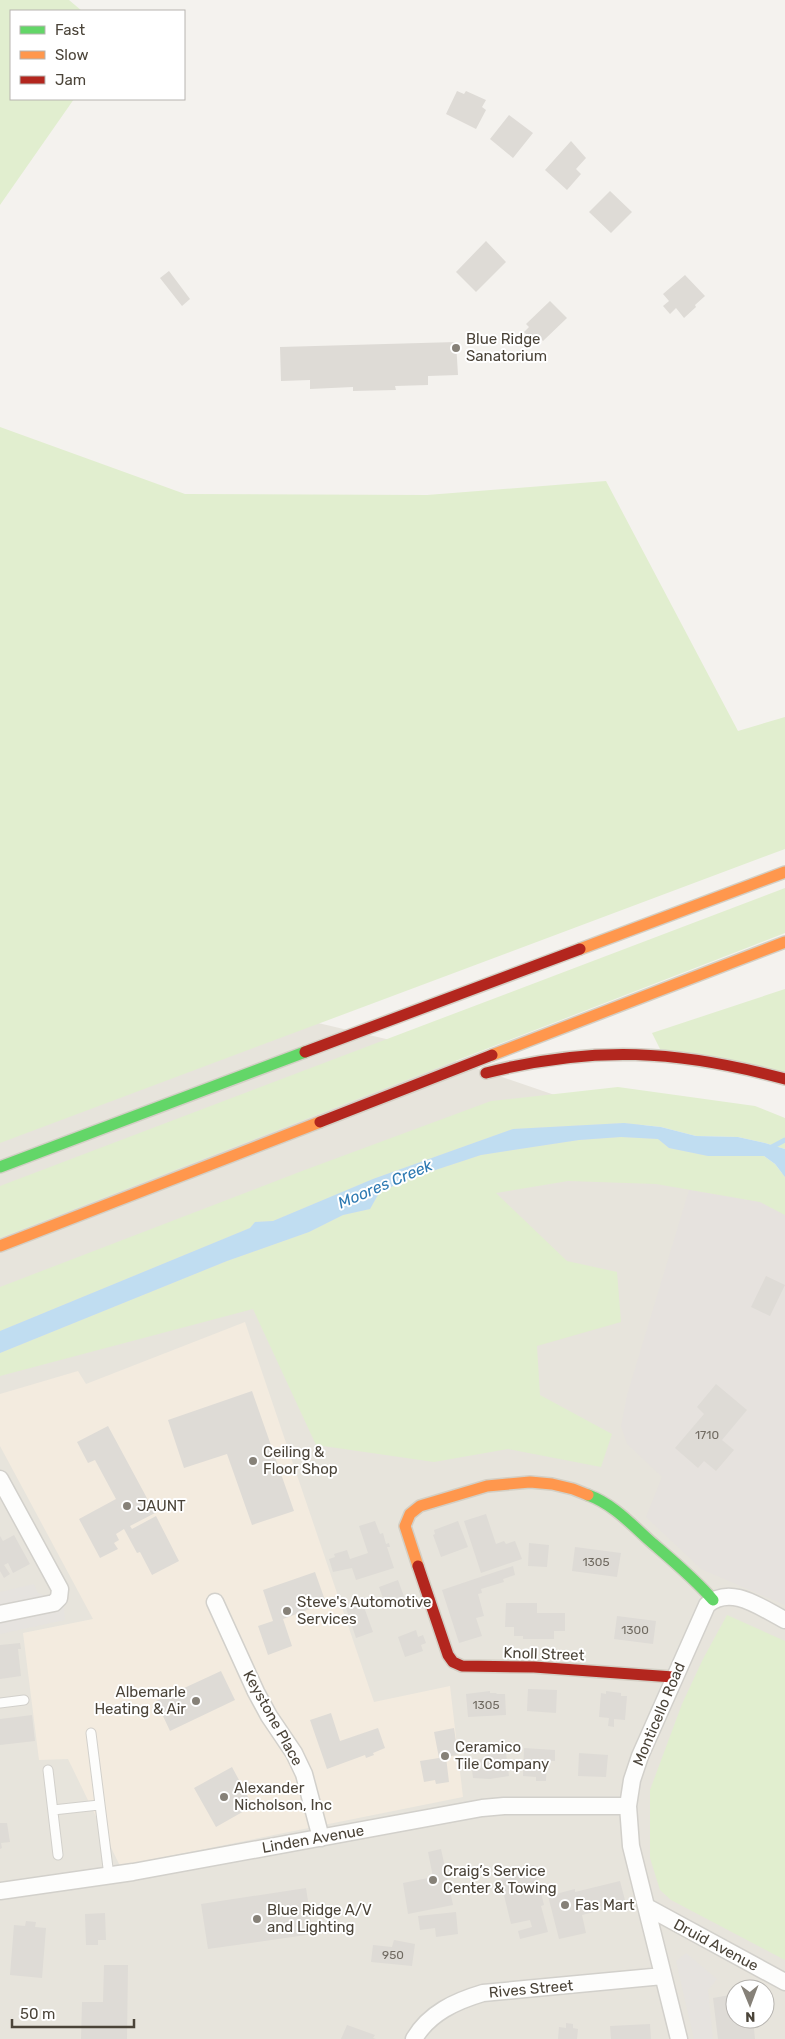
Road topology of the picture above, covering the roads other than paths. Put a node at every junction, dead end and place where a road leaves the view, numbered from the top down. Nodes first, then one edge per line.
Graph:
1 (785, 872) edge
2 (785, 942) edge
3 (478, 1076) dead end
4 (785, 1079) edge
5 (416, 1097) dead end
6 (235, 1154) junction
7 (0, 1167) edge
8 (0, 1246) edge
9 (0, 1480) edge
10 (713, 1600) junction
11 (215, 1602) dead end
12 (0, 1614) edge
13 (785, 1620) edge
14 (673, 1678) junction
15 (24, 1700) dead end
16 (0, 1703) edge
17 (91, 1733) dead end
18 (48, 1770) dead end
19 (99, 1805) junction
20 (628, 1806) junction
21 (53, 1810) junction
22 (321, 1838) junction
23 (58, 1855) dead end
24 (109, 1876) junction
25 (0, 1890) edge
26 (647, 1908) junction
27 (663, 1976) junction
28 (785, 1982) edge
29 (414, 2039) edge
30 (680, 2039) edge

1 - 7 main road
2 - 6 main road
3 - 4 main road
5 - 6 main road
6 - 8 main road
9 - 12 street
10 - 13 street
10 - 14 street, Monticello Road
10 - 14 main road, Knoll Street
11 - 22 street, Keystone Place
14 - 20 street, Monticello Road
15 - 16 lane
17 - 19 lane
18 - 21 lane
19 - 21 lane
19 - 24 lane
20 - 22 street, Linden Avenue
20 - 26 street, Monticello Road
21 - 23 lane
22 - 24 street, Linden Avenue
24 - 25 street, Linden Avenue
26 - 27 street, Monticello Road
26 - 28 street, Druid Avenue
27 - 29 street, Rives Street
27 - 30 street, Monticello Road

